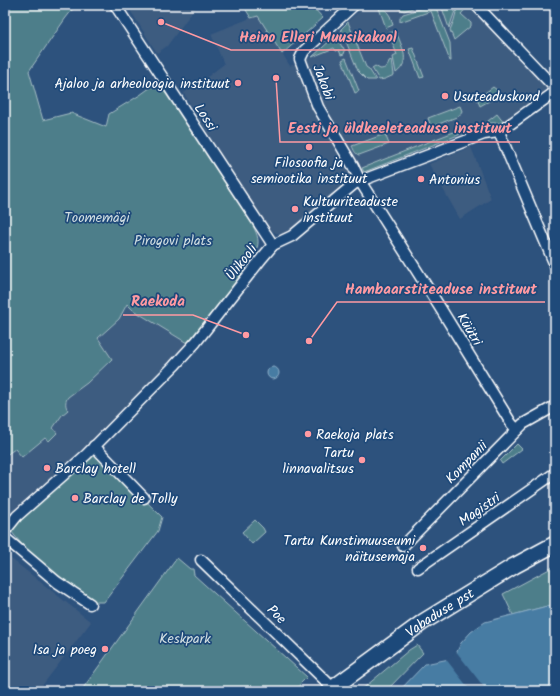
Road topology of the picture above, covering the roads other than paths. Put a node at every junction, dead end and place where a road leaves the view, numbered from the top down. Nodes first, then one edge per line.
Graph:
1 (115, 5) edge
2 (354, 5) edge
3 (476, 5) edge
4 (555, 88) edge
5 (555, 92) edge
6 (499, 132) junction
7 (360, 182) junction
8 (273, 245) junction
9 (555, 265) edge
10 (555, 406) edge
11 (517, 430) junction
12 (94, 446) junction
13 (555, 473) edge
14 (144, 498) dead end
15 (5, 530) edge
16 (5, 538) edge
17 (555, 544) edge
18 (403, 546) dead end
19 (202, 560) dead end
20 (418, 568) dead end
21 (90, 604) dead end
22 (331, 689) edge

1 - 8 street, Lossi
2 - 7 street, Jakobi
3 - 4 street
5 - 6 street, Ülikooli
6 - 7 street, Ülikooli
6 - 9 street
7 - 8 street, Ülikooli
7 - 11 street, Küütri
8 - 12 street, Ülikooli
10 - 11 street, Kompanii
11 - 18 street, Kompanii
12 - 14 street
12 - 15 street, Ülikooli
13 - 20 street, Magistri
16 - 21 street
17 - 22 main road, Vabaduse pst
19 - 22 street, Poe

